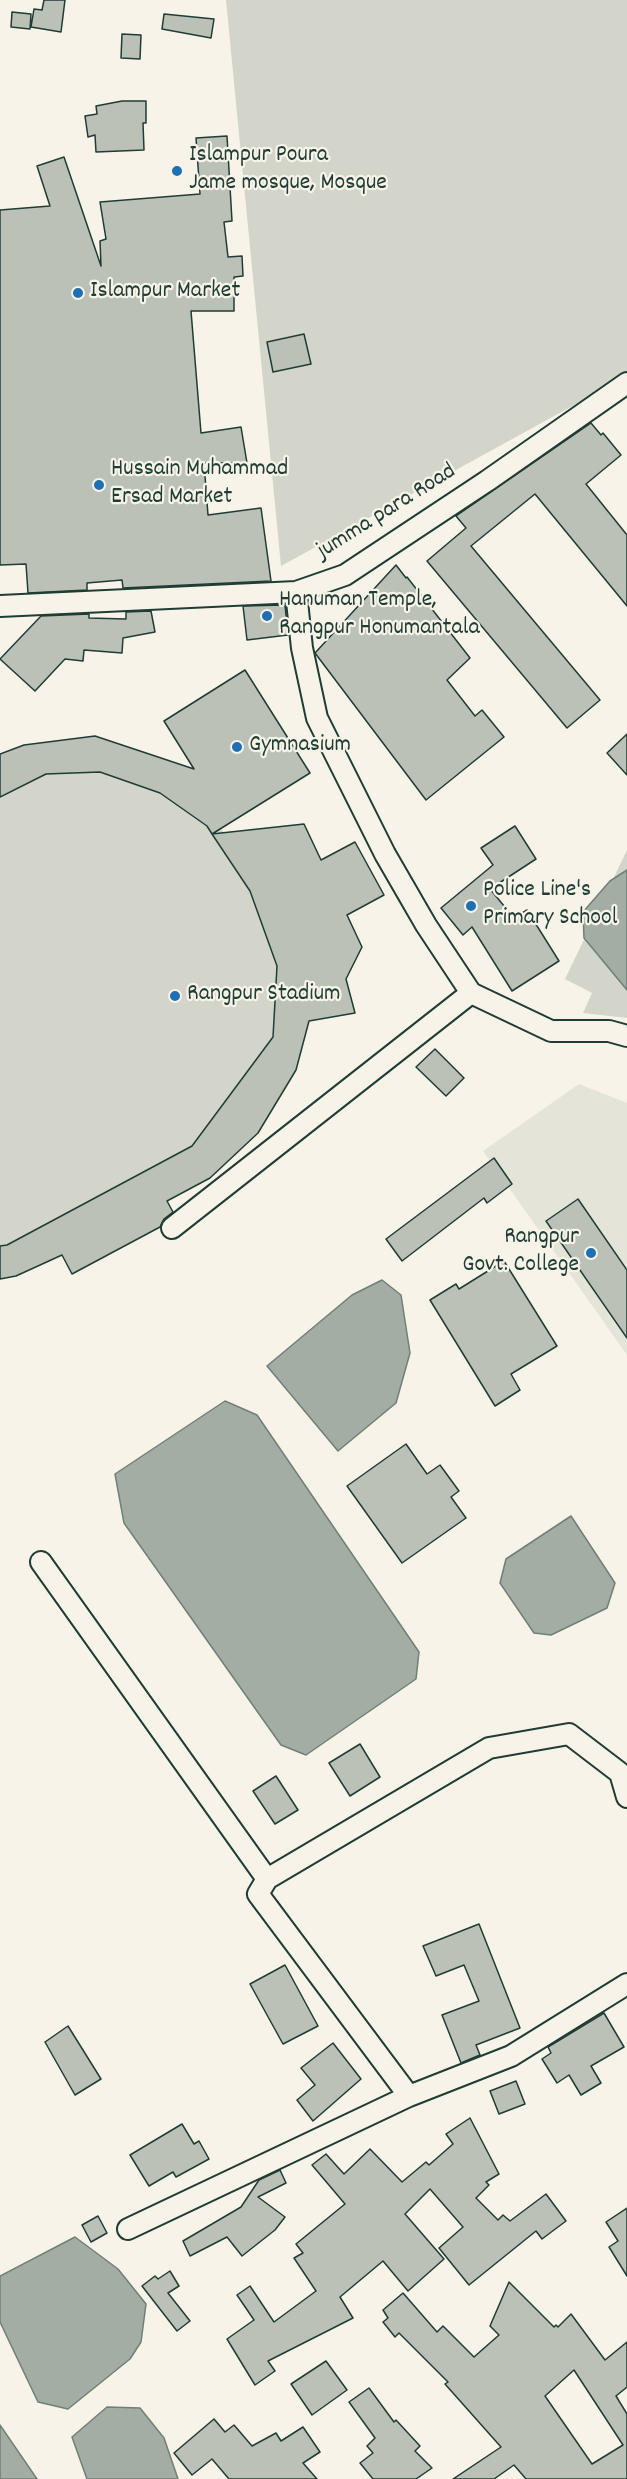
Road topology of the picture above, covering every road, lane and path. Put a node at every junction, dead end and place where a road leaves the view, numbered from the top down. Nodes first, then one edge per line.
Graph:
1 (627, 383) edge
2 (296, 592) junction
3 (0, 606) edge
4 (471, 993) junction
5 (627, 1036) edge
6 (172, 1228) dead end
7 (41, 1562) dead end
8 (627, 1797) edge
9 (267, 1879) junction
10 (627, 1984) edge
11 (409, 2097) junction
12 (128, 2229) dead end

1 - 2 street, jumma para Road
2 - 3 street, jumma para Road
2 - 4 street
4 - 5 street
4 - 6 street
7 - 9 street
8 - 9 street
9 - 11 street
10 - 11 street
11 - 12 street

